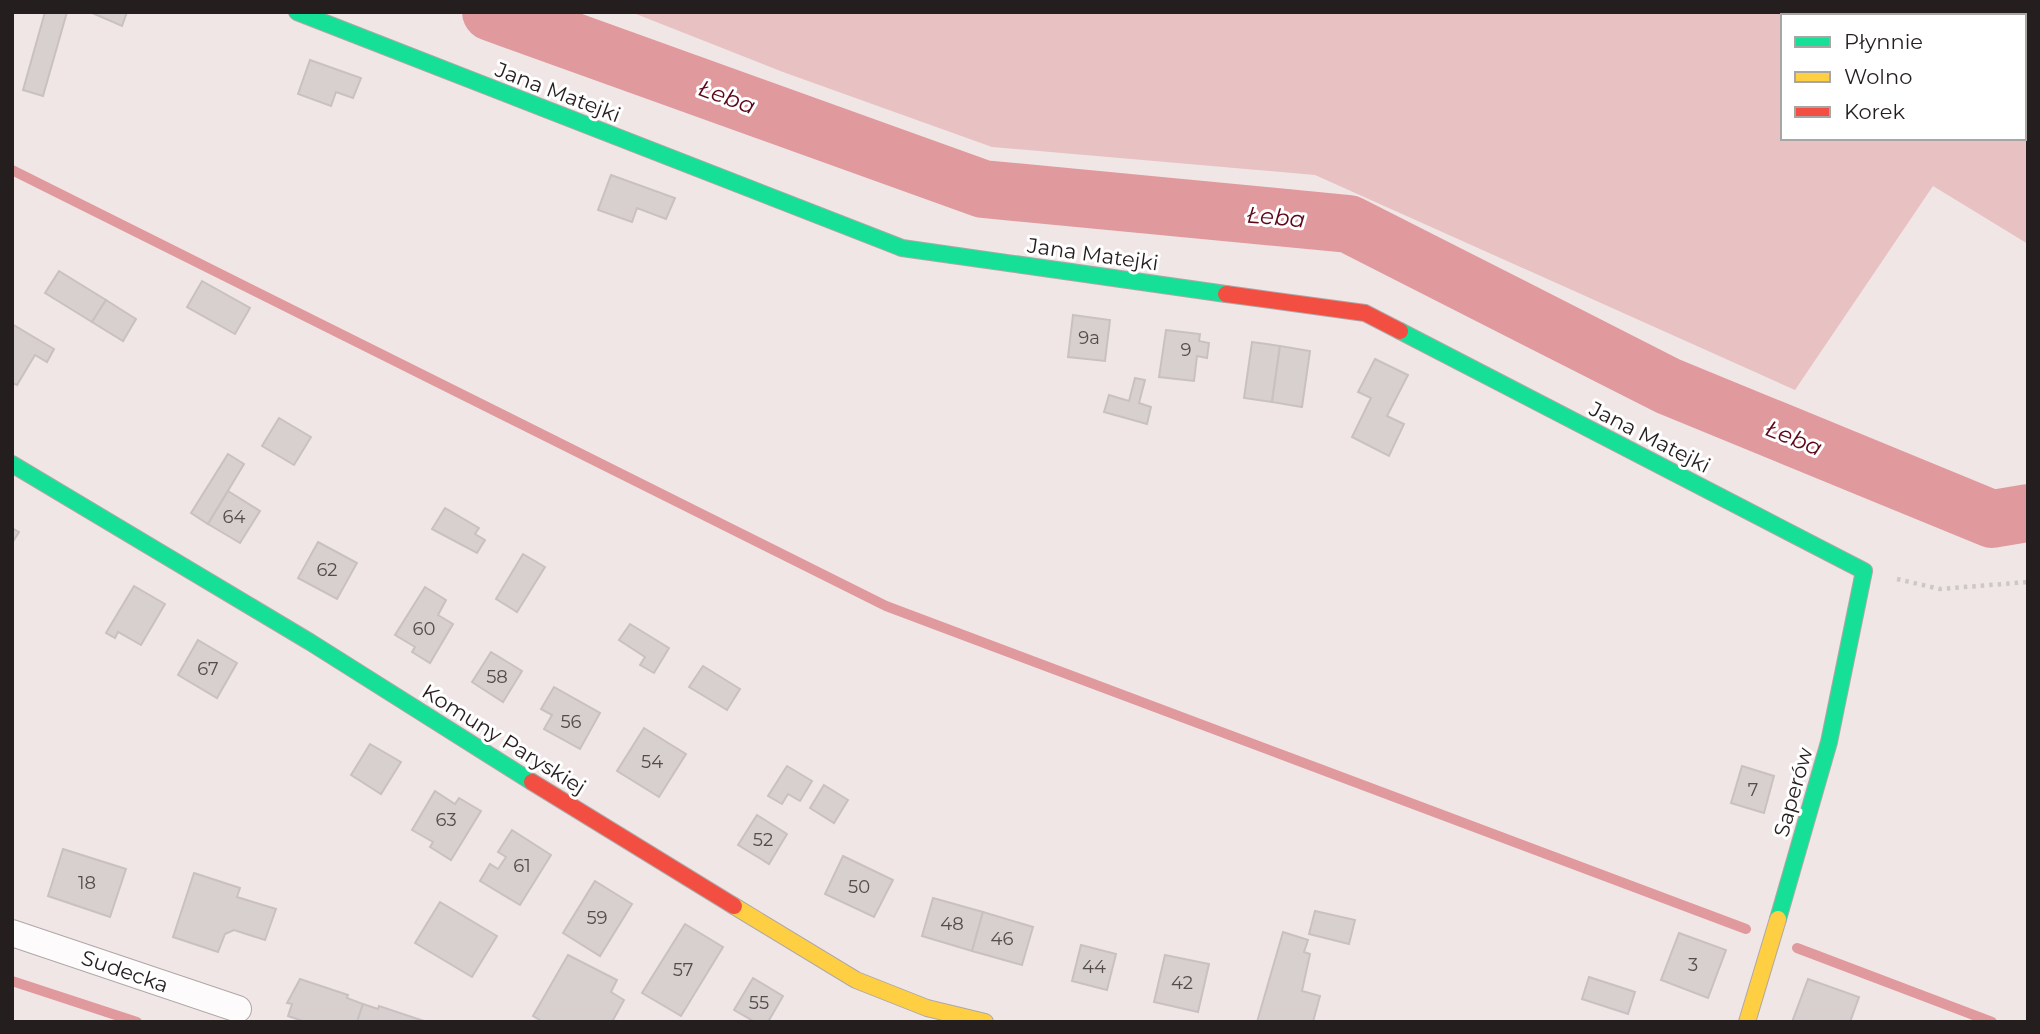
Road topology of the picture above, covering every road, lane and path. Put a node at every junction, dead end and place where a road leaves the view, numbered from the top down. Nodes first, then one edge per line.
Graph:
1 (297, 12) edge
2 (12, 464) edge
3 (1864, 571) junction
4 (2028, 582) edge
5 (12, 933) edge
6 (238, 1009) dead end
7 (985, 1022) edge
8 (1747, 1022) edge

1 - 3 street, Jana Matejki
2 - 7 street, Komuny Paryskiej
3 - 4 path
3 - 8 street, Saperów
5 - 6 street, Sudecka

